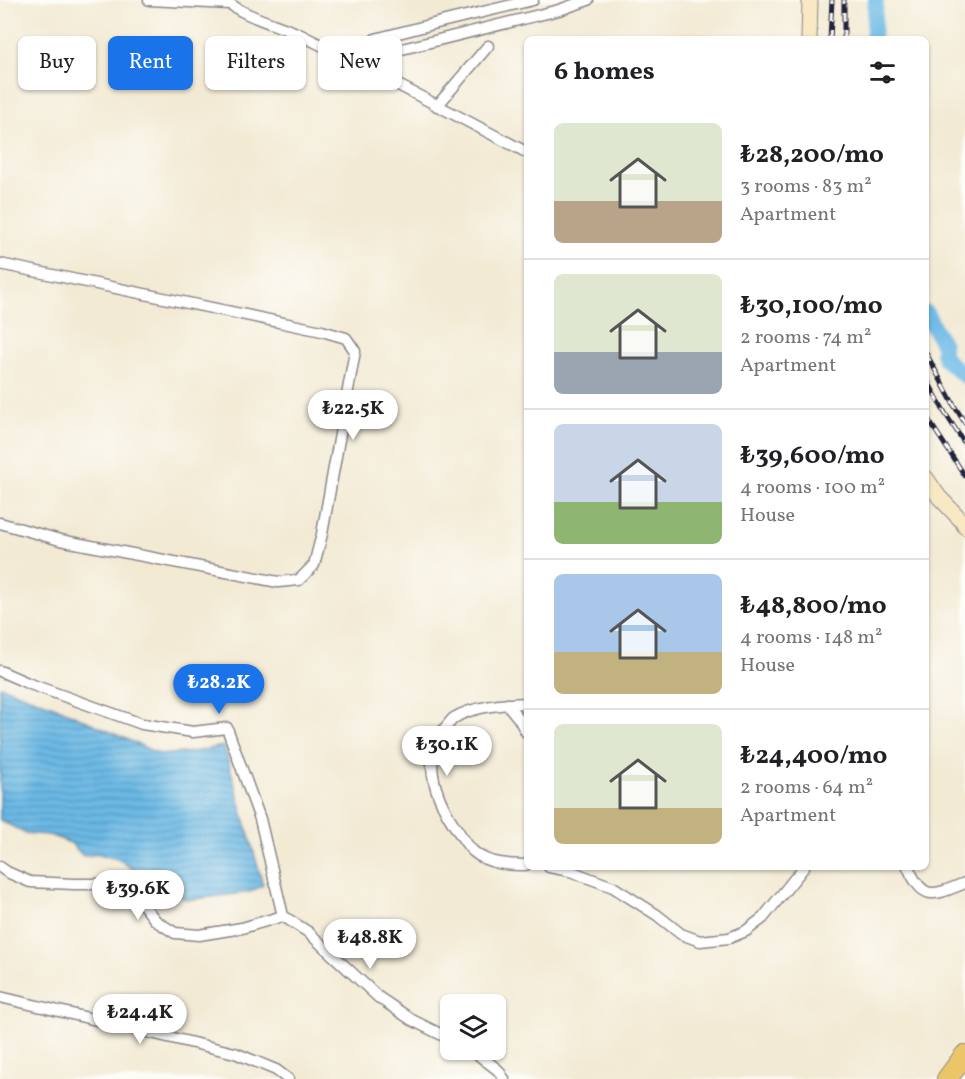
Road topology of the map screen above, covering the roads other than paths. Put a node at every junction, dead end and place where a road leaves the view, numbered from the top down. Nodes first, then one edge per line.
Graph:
1 (149, 0) edge
2 (533, 0) edge
3 (588, 0) edge
4 (810, 0) edge
5 (228, 2) edge
6 (387, 36) edge
7 (809, 36) edge
8 (318, 45) edge
9 (488, 46) dead end
10 (402, 49) edge
11 (402, 88) edge
12 (437, 106) junction
13 (524, 150) edge
14 (0, 264) edge
15 (929, 482) edge
16 (0, 523) edge
17 (964, 525) edge
18 (0, 671) edge
19 (524, 703) edge
20 (507, 704) junction
21 (524, 728) edge
22 (524, 865) edge
23 (0, 867) edge
24 (565, 870) edge
25 (802, 870) edge
26 (910, 870) edge
27 (965, 883) edge
28 (283, 916) junction
29 (0, 997) edge
30 (440, 1034) edge
31 (964, 1054) edge
32 (485, 1060) edge
33 (288, 1079) edge
34 (504, 1079) edge
35 (947, 1079) edge

1 - 5 street
2 - 6 street
3 - 10 street
4 - 7 street
5 - 8 street
9 - 12 street
11 - 12 street
12 - 13 street
14 - 16 street
15 - 17 street
18 - 28 street
19 - 20 street
20 - 21 street
20 - 22 street
23 - 28 street
24 - 25 street
26 - 27 street
28 - 30 street
29 - 33 street
31 - 35 highway
32 - 34 street

